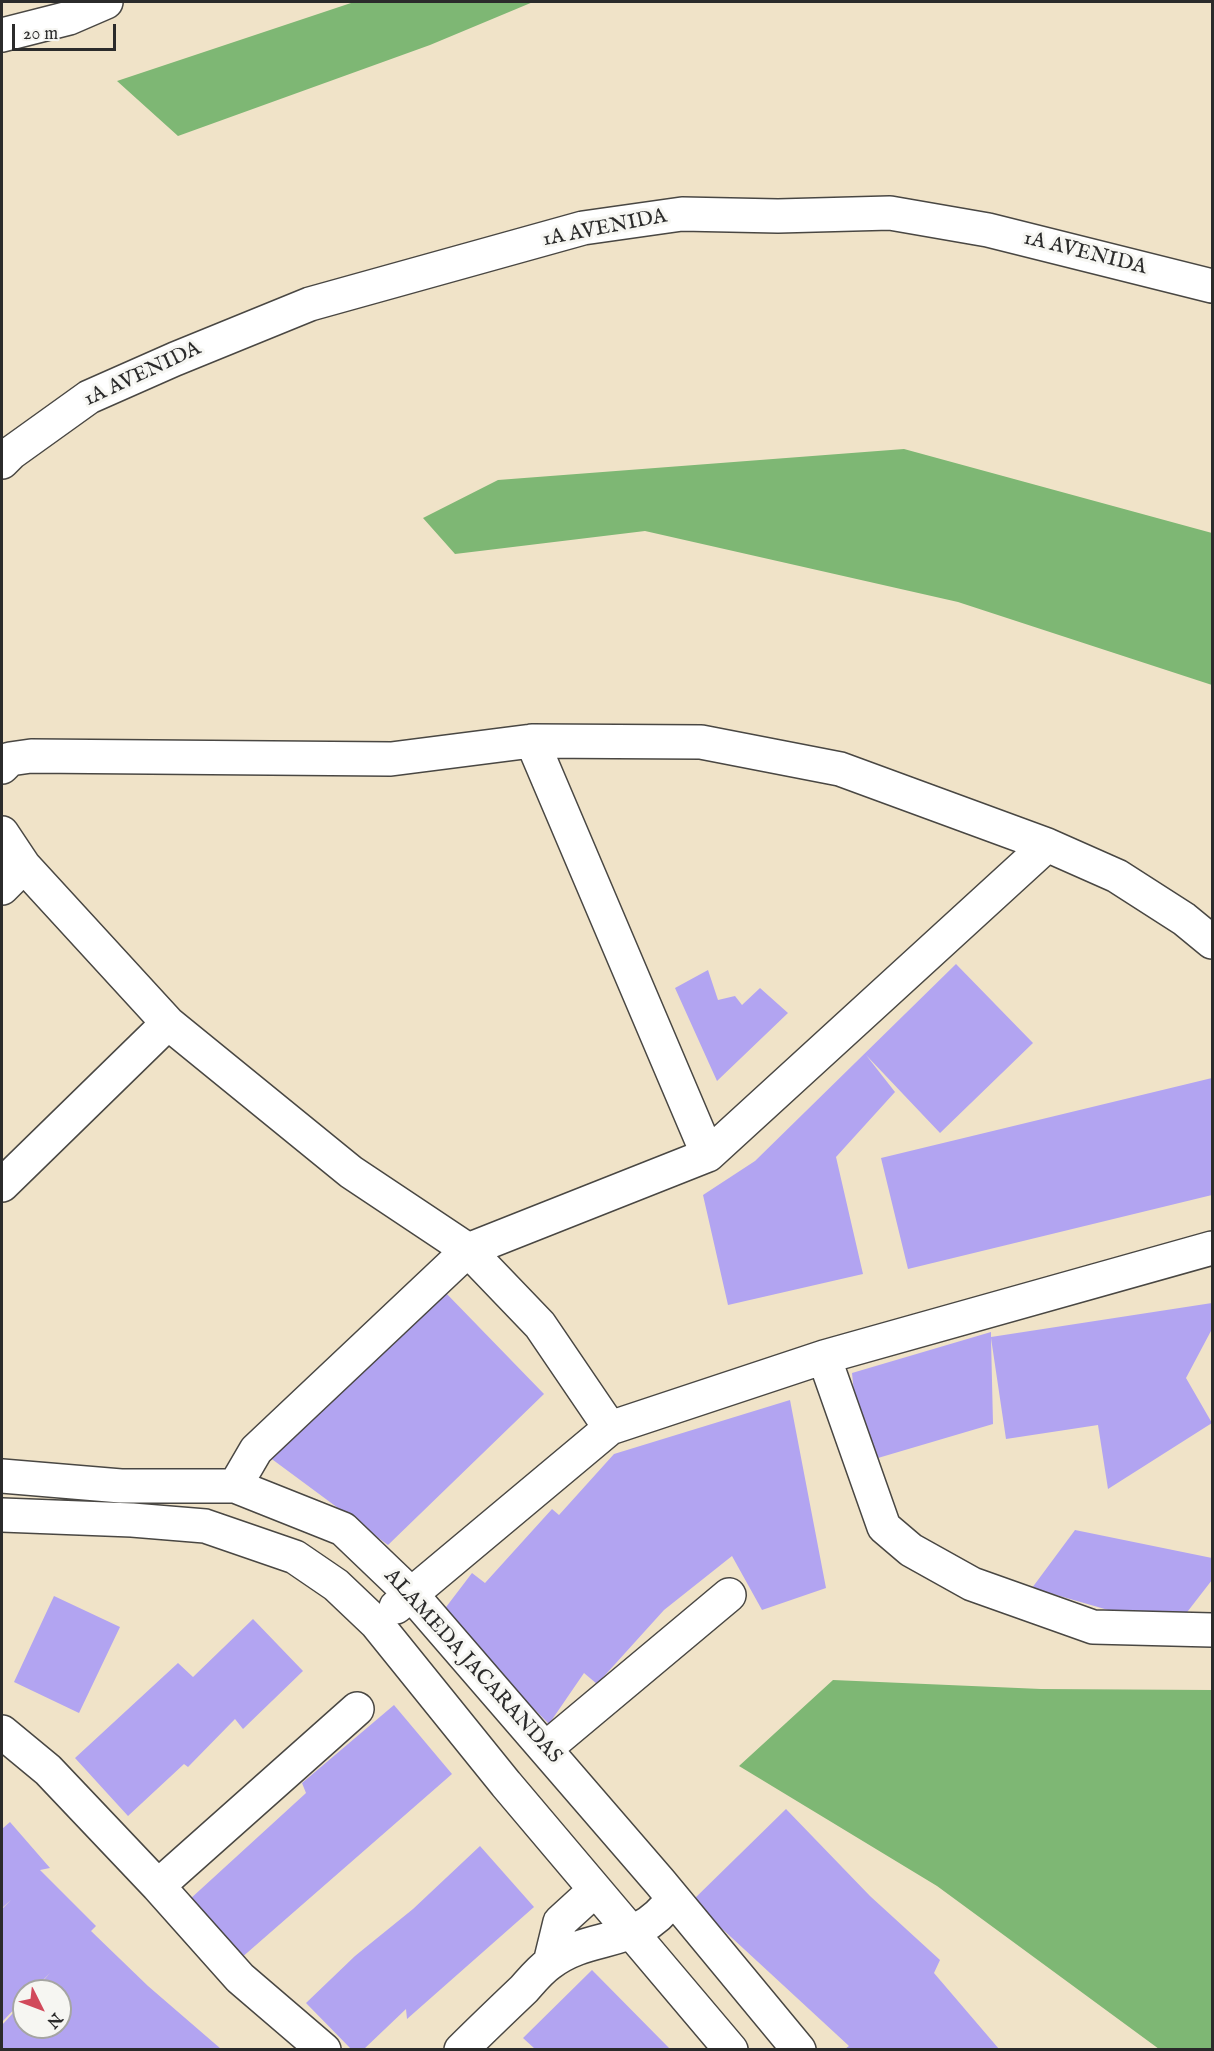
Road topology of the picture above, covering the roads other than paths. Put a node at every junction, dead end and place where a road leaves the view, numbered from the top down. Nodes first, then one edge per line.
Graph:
1 (106, 2) edge
2 (2, 35) edge
3 (1212, 286) edge
4 (2, 462) edge
5 (532, 741) junction
6 (2, 767) edge
7 (2, 833) edge
8 (1047, 845) junction
9 (13, 877) edge
10 (1212, 942) edge
11 (168, 1023) junction
12 (708, 1155) junction
13 (2, 1185) edge
14 (1212, 1248) edge
15 (468, 1250) junction
16 (824, 1357) junction
17 (610, 1428) junction
18 (2, 1476) edge
19 (235, 1486) junction
20 (2, 1515) edge
21 (412, 1595) junction
22 (729, 1595) dead end
23 (376, 1623) junction
24 (1212, 1630) edge
25 (357, 1708) dead end
26 (2, 1732) edge
27 (545, 1749) junction
28 (158, 1886) junction
29 (595, 1890) junction
30 (673, 1898) junction
31 (632, 1933) junction
32 (550, 1963) junction
33 (324, 2049) edge
34 (461, 2049) edge
35 (730, 2049) edge
36 (799, 2049) edge

1 - 2 street
3 - 4 street, 1A AVENIDA
5 - 6 street
5 - 8 street
5 - 12 street
7 - 9 street
8 - 10 street
8 - 12 street
9 - 11 street
11 - 13 street
11 - 15 street
12 - 15 street
14 - 16 street
15 - 17 street
15 - 19 street
16 - 17 street
16 - 24 street
17 - 21 street
18 - 19 street, ALAMEDA JACARANDAS
19 - 21 street, ALAMEDA JACARANDAS
20 - 23 street, ALAMEDA JACARANDAS
21 - 23 street
21 - 27 street, ALAMEDA JACARANDAS
22 - 27 street
23 - 29 street, ALAMEDA JACARANDAS
25 - 28 street
26 - 28 street
27 - 30 street, ALAMEDA JACARANDAS
28 - 33 street
29 - 31 street, ALAMEDA JACARANDAS
29 - 32 street
30 - 31 street
30 - 36 street, ALAMEDA JACARANDAS
31 - 32 street
31 - 35 street, ALAMEDA JACARANDAS
32 - 34 street

